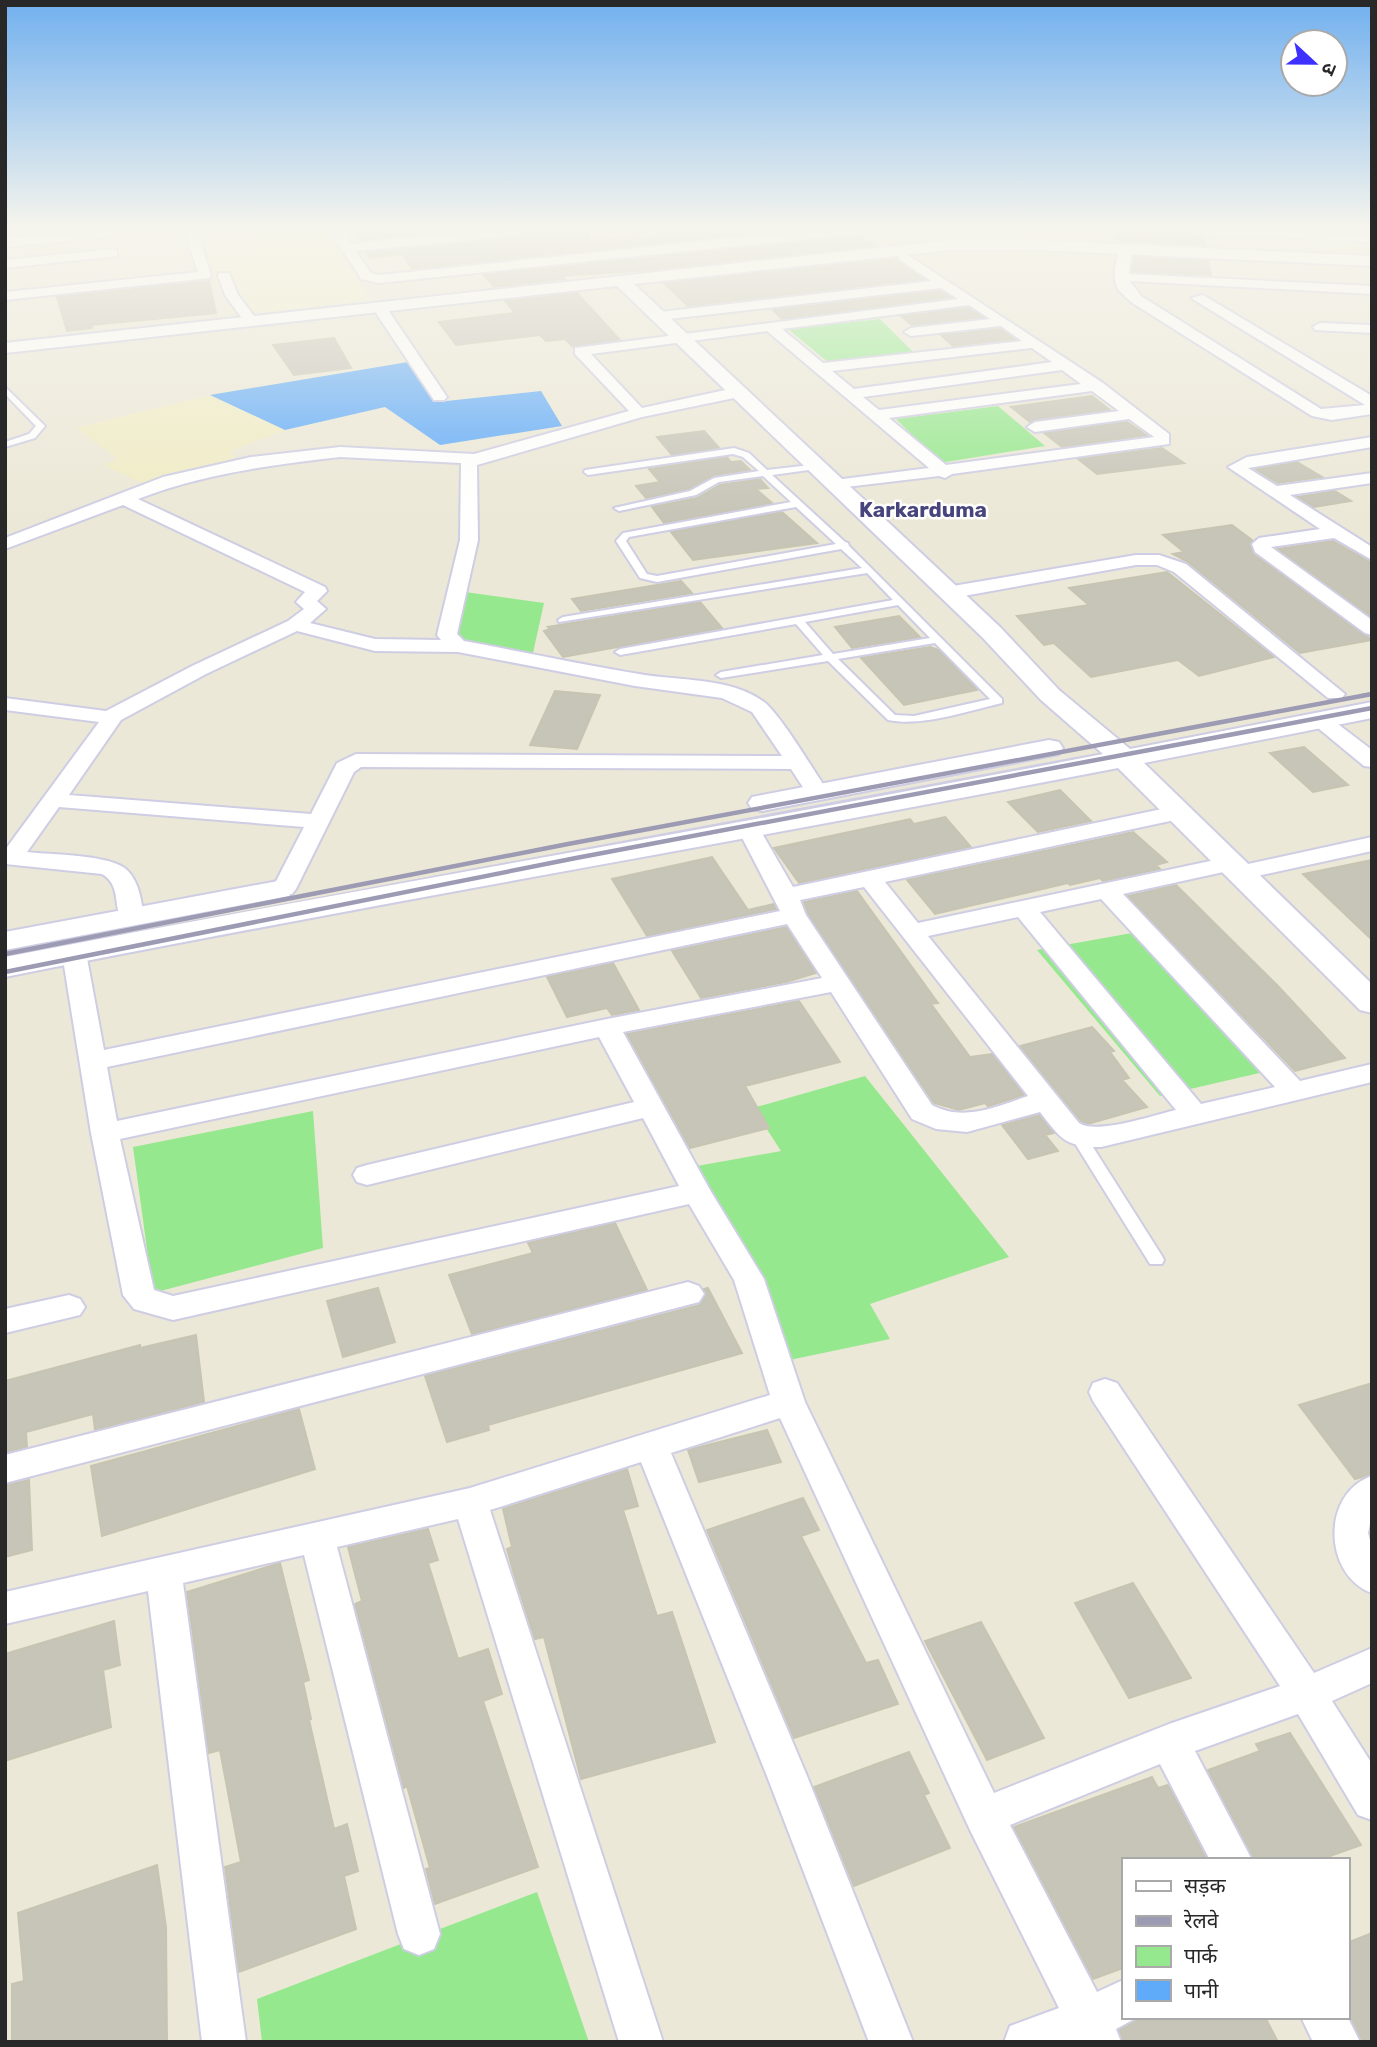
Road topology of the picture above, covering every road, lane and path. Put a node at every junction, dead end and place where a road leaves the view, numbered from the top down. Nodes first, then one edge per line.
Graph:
1 (219, 325) edge
2 (277, 325) edge
3 (391, 325) edge
4 (668, 325) edge
5 (781, 325) edge
6 (980, 325) edge
7 (1007, 325) edge
8 (1180, 325) edge
9 (1237, 325) edge
10 (769, 326) junction
11 (1320, 327) dead end
12 (1372, 329) edge
13 (911, 332) dead end
14 (680, 337) junction
15 (1034, 344) junction
16 (5, 348) edge
17 (5, 354) edge
18 (1063, 365) junction
19 (820, 368) junction
20 (1372, 382) edge
21 (1098, 386) junction
22 (1341, 386) junction
23 (5, 389) edge
24 (739, 392) junction
25 (850, 394) junction
26 (439, 397) dead end
27 (1372, 403) edge
28 (1372, 409) edge
29 (639, 413) junction
30 (1133, 414) junction
31 (876, 415) junction
32 (1035, 427) dead end
33 (1372, 442) edge
34 (5, 445) edge
35 (475, 459) junction
36 (816, 466) junction
37 (588, 472) dead end
38 (945, 472) junction
39 (765, 473) junction
40 (1372, 478) edge
41 (1349, 481) junction
42 (835, 485) junction
43 (1272, 492) junction
44 (1372, 497) edge
45 (124, 499) junction
46 (797, 504) junction
47 (619, 508) dead end
48 (16, 523) dead end
49 (37, 532) junction
50 (1338, 532) junction
51 (5, 544) edge
52 (845, 545) junction
53 (1372, 555) edge
54 (869, 570) junction
55 (947, 593) junction
56 (901, 603) junction
57 (564, 620) dead end
58 (799, 621) junction
59 (295, 625) junction
60 (1372, 629) edge
61 (937, 640) junction
62 (458, 646) junction
63 (620, 652) dead end
64 (830, 657) junction
65 (721, 675) dead end
66 (1372, 687) edge
67 (1335, 694) junction
68 (5, 704) edge
69 (1372, 710) edge
70 (109, 719) junction
71 (1319, 719) junction
72 (1112, 748) junction
73 (1372, 761) edge
74 (798, 763) junction
75 (818, 793) junction
76 (52, 800) junction
77 (1177, 813) junction
78 (317, 821) junction
79 (748, 828) junction
80 (1372, 844) edge
81 (8, 857) edge
82 (1234, 869) junction
83 (870, 879) junction
84 (284, 889) junction
85 (1107, 891) junction
86 (790, 906) junction
87 (1024, 908) junction
88 (132, 917) junction
89 (913, 932) junction
90 (5, 941) edge
91 (74, 953) junction
92 (5, 967) edge
93 (837, 983) junction
94 (1372, 1003) edge
95 (607, 1027) junction
96 (92, 1061) junction
97 (1372, 1073) edge
98 (1295, 1092) junction
99 (1045, 1100) junction
100 (650, 1107) junction
101 (1195, 1116) junction
102 (104, 1133) junction
103 (1079, 1137) junction
104 (367, 1175) dead end
105 (697, 1192) junction
106 (1156, 1260) dead end
107 (688, 1294) dead end
108 (69, 1307) dead end
109 (5, 1321) edge
110 (1105, 1392) dead end
111 (789, 1402) junction
112 (651, 1446) junction
113 (5, 1469) edge
114 (1372, 1490) edge
115 (470, 1502) junction
116 (317, 1537) junction
117 (164, 1572) junction
118 (1372, 1577) edge
119 (5, 1608) edge
120 (1372, 1665) edge
121 (1307, 1694) junction
122 (1169, 1742) junction
123 (1372, 1801) edge
124 (984, 1816) junction
125 (1231, 1858) edge
126 (419, 1934) dead end
127 (1324, 2019) edge
128 (1103, 2021) edge
129 (224, 2042) edge
130 (641, 2042) edge
131 (891, 2042) edge
132 (1026, 2042) edge
133 (1338, 2042) edge

1 - 16 street
2 - 17 street
3 - 26 street
4 - 14 street
5 - 10 street
6 - 13 street
7 - 15 street
8 - 28 street
9 - 22 street
10 - 14 street
10 - 19 street
11 - 12 street
14 - 24 street
14 - 29 street
15 - 18 street
15 - 19 street
18 - 21 street
18 - 25 street
19 - 25 street
20 - 22 street
21 - 30 street
21 - 31 street
22 - 27 street
23 - 34 lane
24 - 29 street
24 - 36 street
25 - 31 street
29 - 35 street
30 - 32 street
30 - 38 street
31 - 38 street
33 - 43 street
35 - 45 street
35 - 62 street
36 - 39 lane
36 - 42 street
37 - 39 lane
38 - 42 street
39 - 46 lane
39 - 47 lane
40 - 41 street
41 - 43 street
41 - 44 street
42 - 55 street
43 - 50 street
45 - 49 street
45 - 59 street
46 - 52 lane
46 - 52 lane
48 - 49 street
49 - 51 street
50 - 53 street
50 - 60 street
52 - 54 lane
54 - 56 lane
54 - 57 lane
55 - 67 street
55 - 72 street
56 - 58 lane
56 - 61 lane
58 - 63 lane
58 - 64 lane
59 - 62 street
59 - 70 street
61 - 64 lane
61 - 64 lane
62 - 74 street
64 - 65 lane
66 - 67 street
67 - 72 street
68 - 70 street
69 - 71 street
70 - 76 street
71 - 72 street
71 - 73 street
72 - 75 street
72 - 77 street
72 - 79 street
74 - 75 street
74 - 78 street
75 - 84 street
76 - 78 street
76 - 81 street
77 - 82 street
77 - 83 street
78 - 84 street
79 - 86 street
79 - 91 street
80 - 82 street
81 - 88 street
82 - 85 street
82 - 94 street
83 - 86 street
83 - 89 street
84 - 88 street
85 - 87 street
85 - 98 street
86 - 93 street
86 - 96 street
87 - 89 street
87 - 101 street
88 - 90 street
89 - 99 street
91 - 92 street
91 - 96 street
93 - 95 street
93 - 99 street
95 - 100 street
95 - 102 street
96 - 102 street
97 - 98 street
98 - 101 street
99 - 103 street
100 - 104 street
100 - 105 street
101 - 103 street
102 - 105 street
103 - 106 lane
105 - 111 street
107 - 113 street
108 - 109 street
110 - 121 street
111 - 112 street
111 - 124 street
112 - 115 street
112 - 131 street
114 - 118 street
115 - 116 street
115 - 130 street
116 - 117 street
116 - 126 street
117 - 119 street
117 - 129 street
120 - 121 street
121 - 122 street
121 - 123 street
122 - 124 street
122 - 125 street
124 - 128 street
127 - 133 street
128 - 132 street

